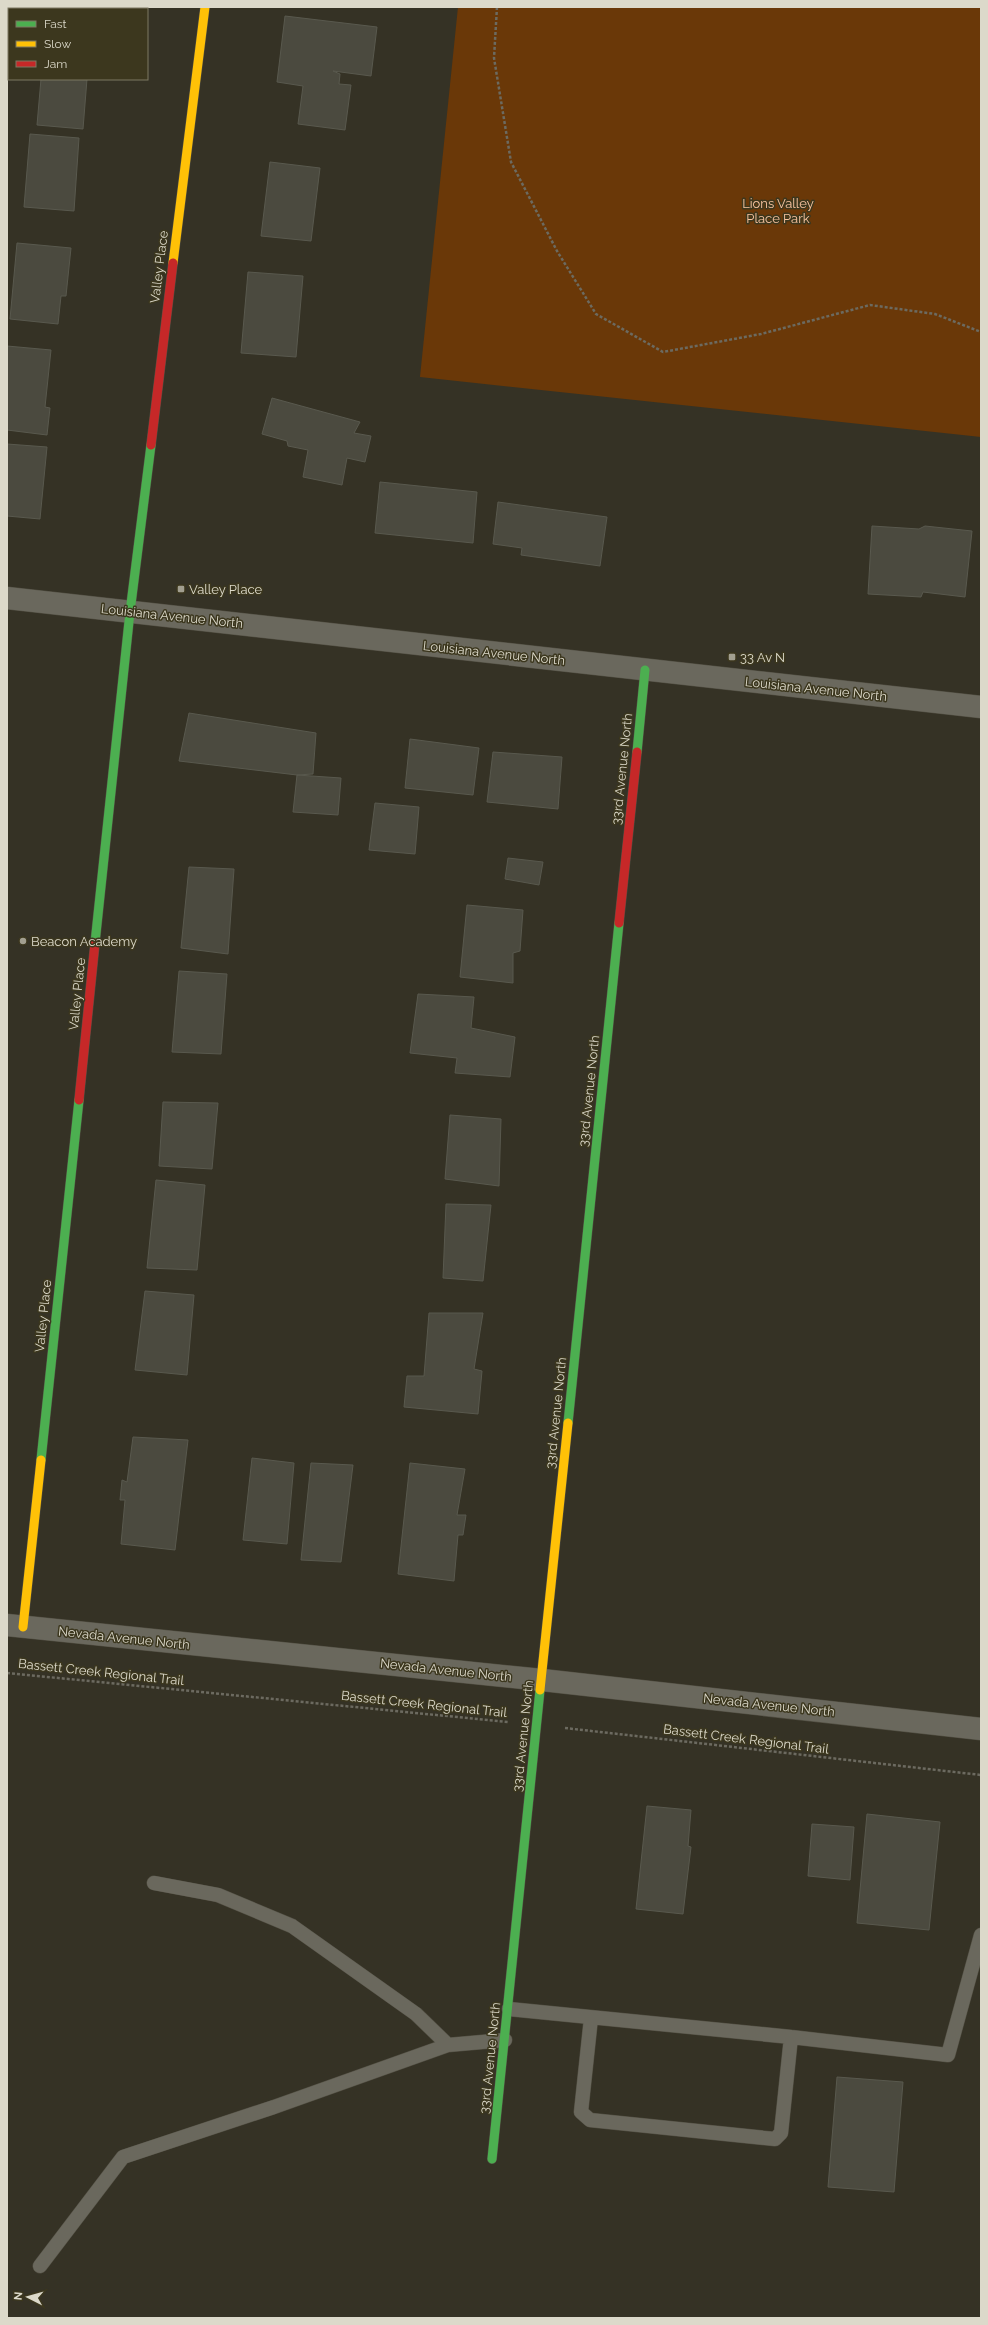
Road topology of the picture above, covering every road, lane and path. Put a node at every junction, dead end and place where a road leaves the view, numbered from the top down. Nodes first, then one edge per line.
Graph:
1 (204, 7) edge
2 (497, 7) edge
3 (981, 332) edge
4 (7, 598) edge
5 (130, 612) junction
6 (645, 670) junction
7 (981, 707) edge
8 (15, 1626) edge
9 (7, 1673) edge
10 (542, 1680) junction
11 (537, 1725) junction
12 (981, 1729) edge
13 (981, 1776) edge
14 (154, 1883) dead end
15 (981, 1935) edge
16 (509, 2009) junction
17 (591, 2018) junction
18 (791, 2037) junction
19 (505, 2040) junction
20 (448, 2045) junction
21 (492, 2159) dead end
22 (40, 2266) dead end

1 - 5 street, Valley Place
2 - 3 path
4 - 5 street, Louisiana Avenue North
5 - 6 street, Louisiana Avenue North
5 - 8 street, Valley Place
6 - 7 street, Louisiana Avenue North
6 - 10 street, 33rd Avenue North
8 - 10 street, Nevada Avenue North
9 - 11 path, Bassett Creek Regional Trail
10 - 11 street, 33rd Avenue North
10 - 12 street, Nevada Avenue North
11 - 13 path, Bassett Creek Regional Trail
11 - 16 street, 33rd Avenue North
14 - 20 lane
15 - 18 lane
16 - 17 lane
16 - 19 street, 33rd Avenue North
17 - 18 lane
17 - 18 lane
19 - 20 lane
19 - 21 street, 33rd Avenue North
20 - 22 lane

